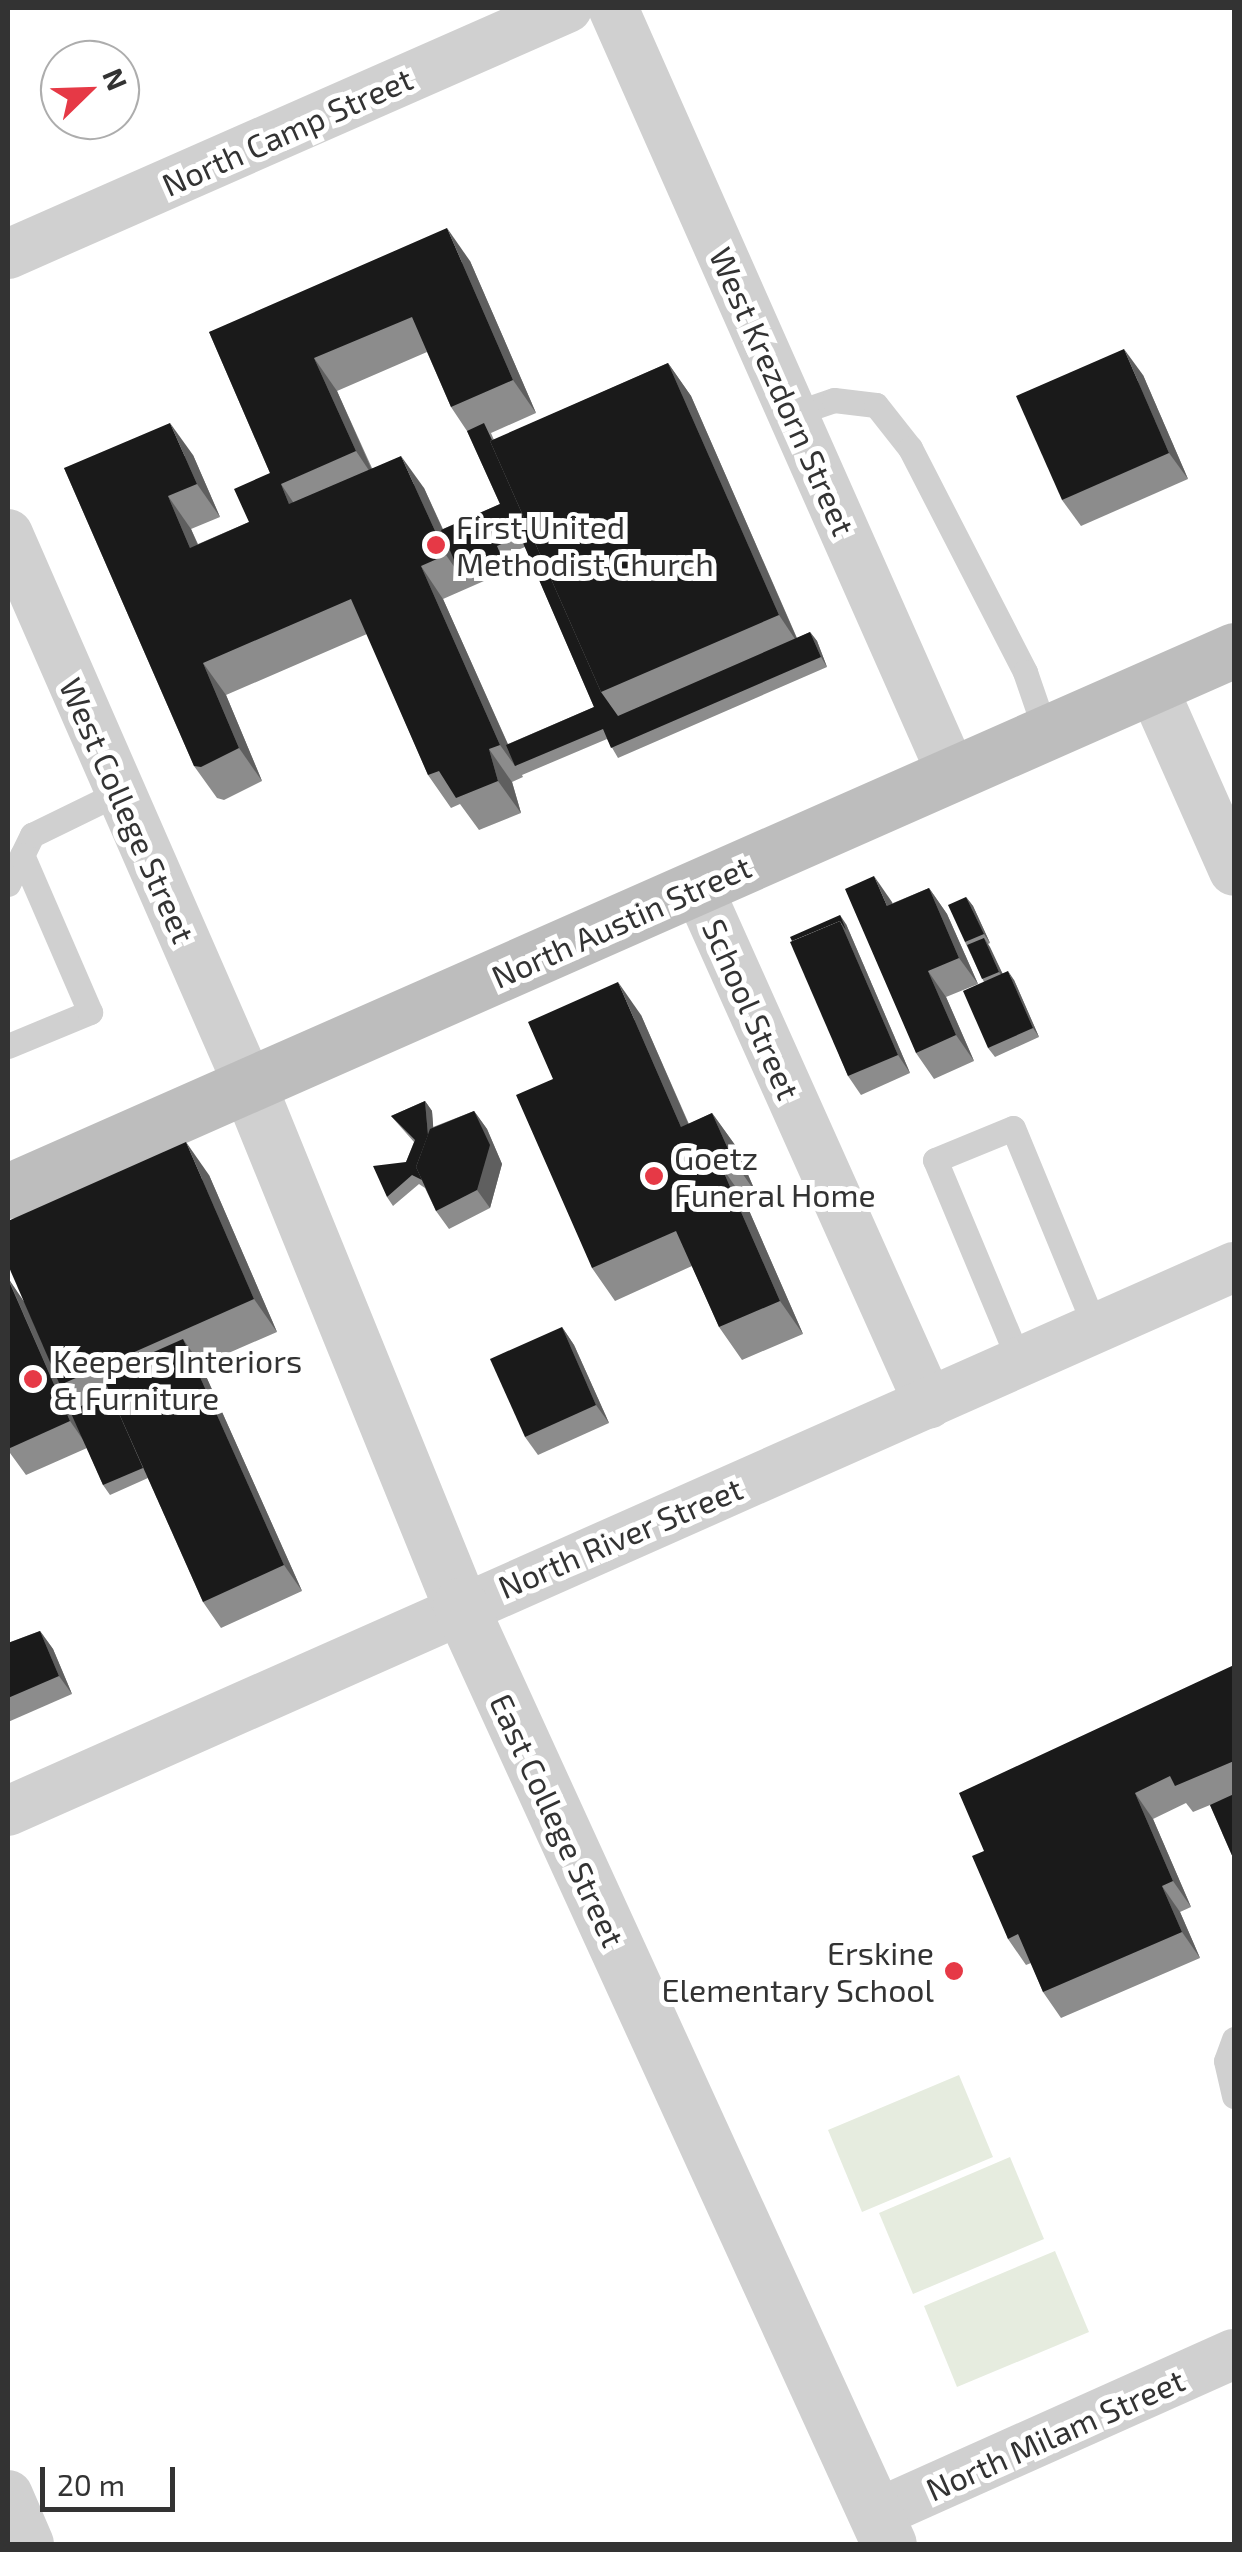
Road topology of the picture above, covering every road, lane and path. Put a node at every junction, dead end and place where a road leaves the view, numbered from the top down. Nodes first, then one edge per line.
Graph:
1 (567, 8) edge
2 (613, 8) edge
3 (8, 254) edge
4 (793, 414) junction
5 (12, 556) edge
6 (1234, 650) edge
7 (1152, 686) junction
8 (1046, 733) junction
9 (952, 774) junction
10 (120, 792) junction
11 (22, 854) junction
12 (1234, 871) edge
13 (8, 884) edge
14 (698, 888) junction
15 (8, 1046) edge
16 (249, 1086) junction
17 (8, 1191) edge
18 (1234, 1267) edge
19 (1096, 1329) junction
20 (1020, 1363) junction
21 (929, 1404) junction
22 (460, 1605) junction
23 (8, 1812) edge
24 (1234, 2039) edge
25 (1234, 2096) edge
26 (1234, 2354) edge
27 (8, 2495) edge
28 (883, 2529) edge
29 (30, 2544) edge

1 - 3 street, North Camp Street
2 - 4 street, West Krezdorn Street
4 - 8 lane
4 - 9 street, West Krezdorn Street
5 - 10 street, West College Street
6 - 7 main road, North Austin Street
7 - 8 main road, North Austin Street
7 - 12 street
8 - 9 main road, North Austin Street
9 - 14 main road, North Austin Street
10 - 11 lane
10 - 16 street, West College Street
11 - 13 lane
11 - 15 lane
14 - 16 main road, North Austin Street
14 - 21 street, School Street
16 - 17 main road, North Austin Street
16 - 22 street, East College Street
18 - 19 street, North River Street
19 - 20 street, North River Street
19 - 20 lane
20 - 21 street, North River Street
21 - 22 street, North River Street
22 - 23 street, North River Street
22 - 28 street, East College Street
24 - 25 lane
26 - 28 street, North Milam Street
27 - 29 street

